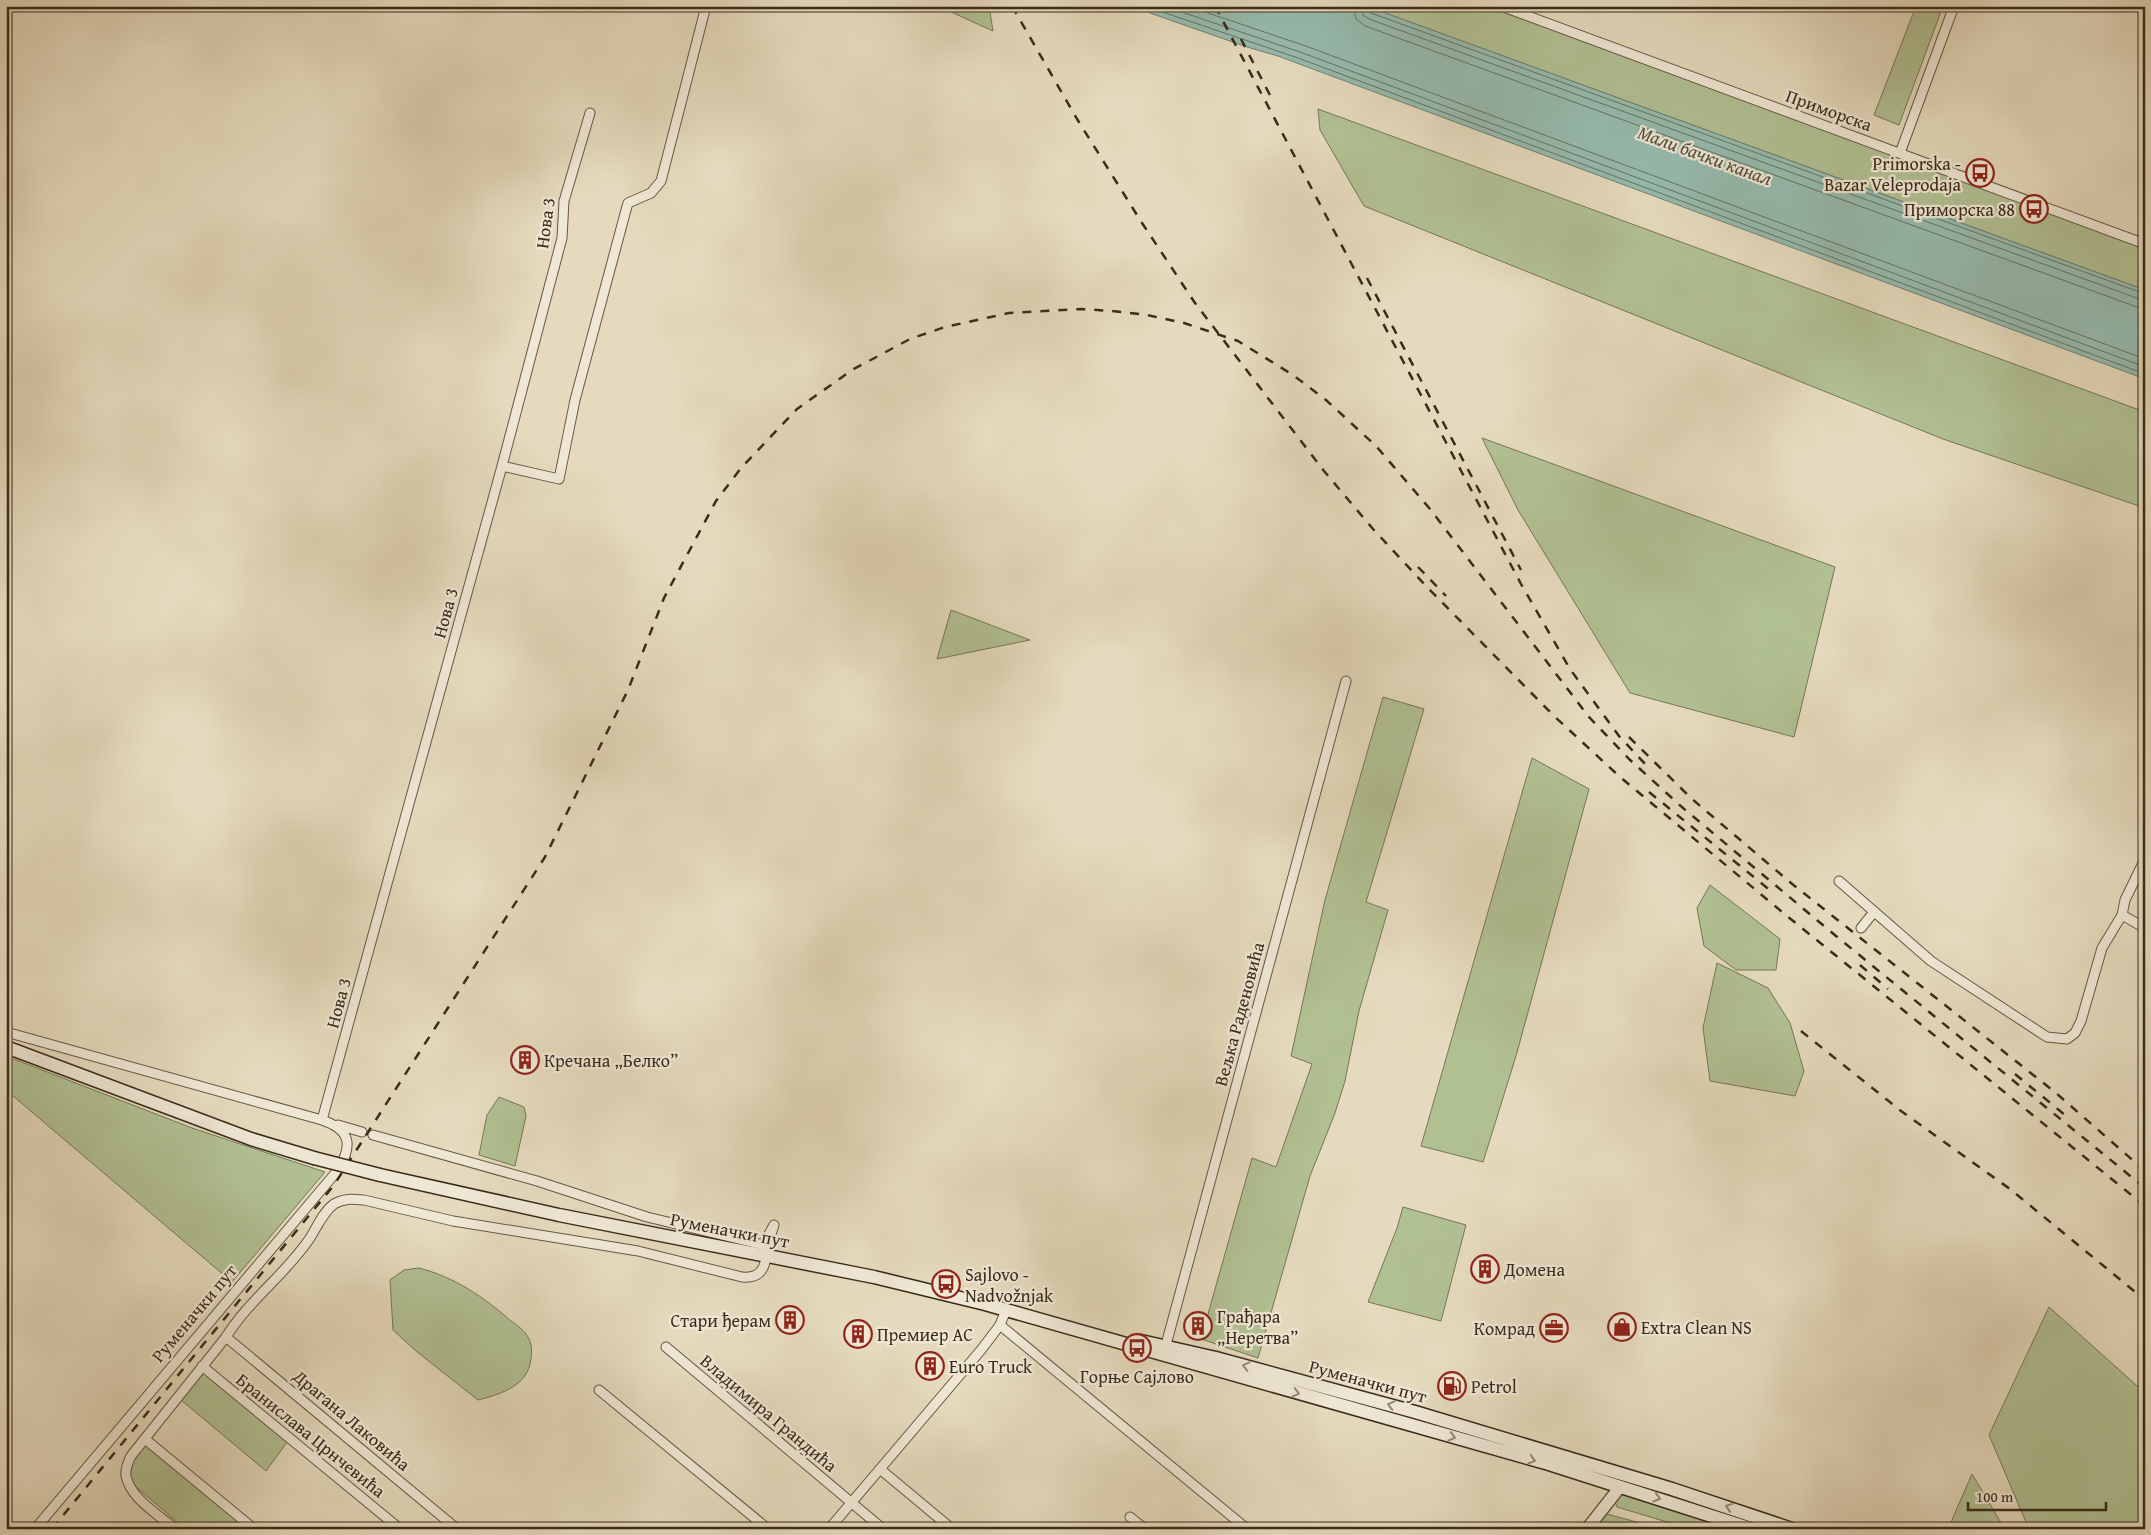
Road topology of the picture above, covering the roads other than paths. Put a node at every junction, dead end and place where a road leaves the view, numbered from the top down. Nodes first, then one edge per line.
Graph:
1 (706, 6) edge
2 (1501, 6) edge
3 (1954, 6) edge
4 (590, 113) dead end
5 (1900, 153) junction
6 (2145, 244) edge
7 (502, 466) junction
8 (1346, 681) dead end
9 (2145, 859) edge
10 (1839, 881) dead end
11 (1874, 912) junction
12 (2122, 915) junction
13 (1861, 928) dead end
14 (2145, 928) edge
15 (6, 1032) edge
16 (6, 1047) edge
17 (322, 1120) junction
18 (334, 1124) junction
19 (362, 1132) dead end
20 (373, 1135) dead end
21 (768, 1255) junction
22 (1006, 1310) junction
23 (1000, 1325) junction
24 (226, 1337) junction
25 (666, 1347) dead end
26 (1164, 1350) junction
27 (1210, 1362) junction
28 (202, 1366) junction
29 (598, 1390) dead end
30 (145, 1439) junction
31 (880, 1470) junction
32 (1620, 1486) junction
33 (851, 1503) junction
34 (1130, 1516) dead end
35 (35, 1529) edge
36 (175, 1529) edge
37 (254, 1529) edge
38 (400, 1529) edge
39 (457, 1529) edge
40 (768, 1529) edge
41 (829, 1529) edge
42 (883, 1529) edge
43 (952, 1529) edge
44 (1145, 1529) edge
45 (1247, 1529) edge
46 (1587, 1529) edge
47 (1752, 1529) edge
48 (1792, 1529) edge

1 - 7 street
2 - 5 street, Приморска
3 - 5 street
4 - 7 street, Нова 3
5 - 6 street, Приморска
7 - 17 street, Нова 3
8 - 26 street, Вељка Раденовића
9 - 12 street
10 - 11 street
11 - 12 street
11 - 13 street
12 - 14 street
15 - 17 street
16 - 21 main road, Руменачки пут, bridge
17 - 18 street
18 - 19 street
18 - 35 street, Руменачки пут
20 - 21 street
21 - 22 main road, Руменачки пут
21 - 24 street
22 - 23 street
22 - 26 main road, Руменачки пут
23 - 31 street
23 - 45 street
24 - 28 street
24 - 39 street, Драгана Лаковића
25 - 33 street, Владимира Грандића
26 - 27 main road, Руменачки пут
27 -> 32 main road, Руменачки пут
48 -> 27 main road, Руменачки пут
28 - 30 street
28 - 38 street, Бранислава Црнчевића
29 - 40 street
30 - 36 street
30 - 37 street
31 - 33 street
31 - 43 street
32 - 46 street
32 -> 47 main road, Руменачки пут
33 - 41 street
33 - 42 street, Владимира Грандића
34 - 44 street

